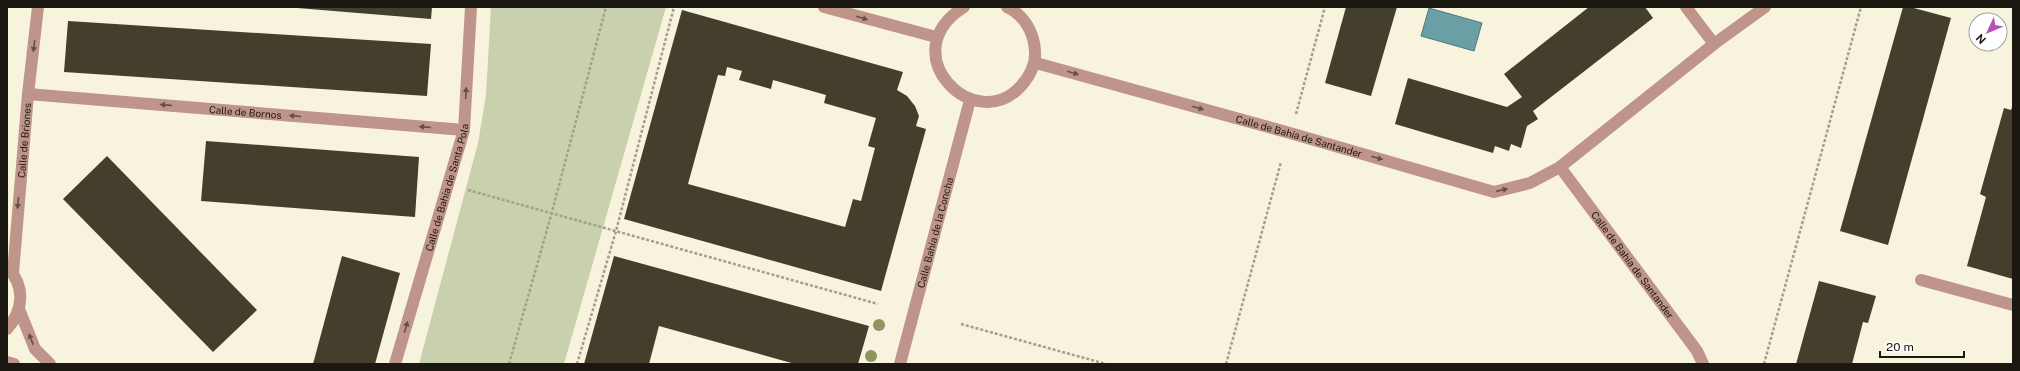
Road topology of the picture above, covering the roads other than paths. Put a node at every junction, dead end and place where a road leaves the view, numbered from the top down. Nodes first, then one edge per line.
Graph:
1 (38, 7) edge
2 (471, 7) edge
3 (824, 7) edge
4 (964, 7) edge
5 (1007, 7) edge
6 (1686, 7) edge
7 (1765, 7) edge
8 (936, 37) junction
9 (1714, 44) junction
10 (1036, 63) junction
11 (28, 94) junction
12 (970, 100) junction
13 (464, 130) junction
14 (1560, 167) junction
15 (10, 270) edge
16 (1921, 280) dead end
17 (2013, 305) edge
18 (19, 309) junction
19 (7, 329) edge
20 (7, 362) edge
21 (14, 364) edge
22 (50, 364) edge
23 (395, 364) edge
24 (900, 364) edge
25 (1703, 364) edge

1 -> 11 street, Calle de Briones
13 -> 2 street, Calle de Bahía de Santa Pola
3 -> 8 street
4 - 8 street
5 - 10 street
6 - 9 street
7 - 9 street, Calle de Bahía de Santander
8 - 12 street
9 - 14 street, Calle de Bahía de Santander
10 - 12 street
10 -> 14 street, Calle de Bahía de Santander
13 -> 11 street, Calle de Bornos
11 -> 15 street, Calle de Briones
12 - 24 street, Calle Bahía de la Concha
23 -> 13 street, Calle de Bahía de Santa Pola
14 - 25 street, Calle de Bahía de Santander
15 - 18 street
16 - 17 street
18 - 19 street
22 -> 18 street
20 - 21 street

